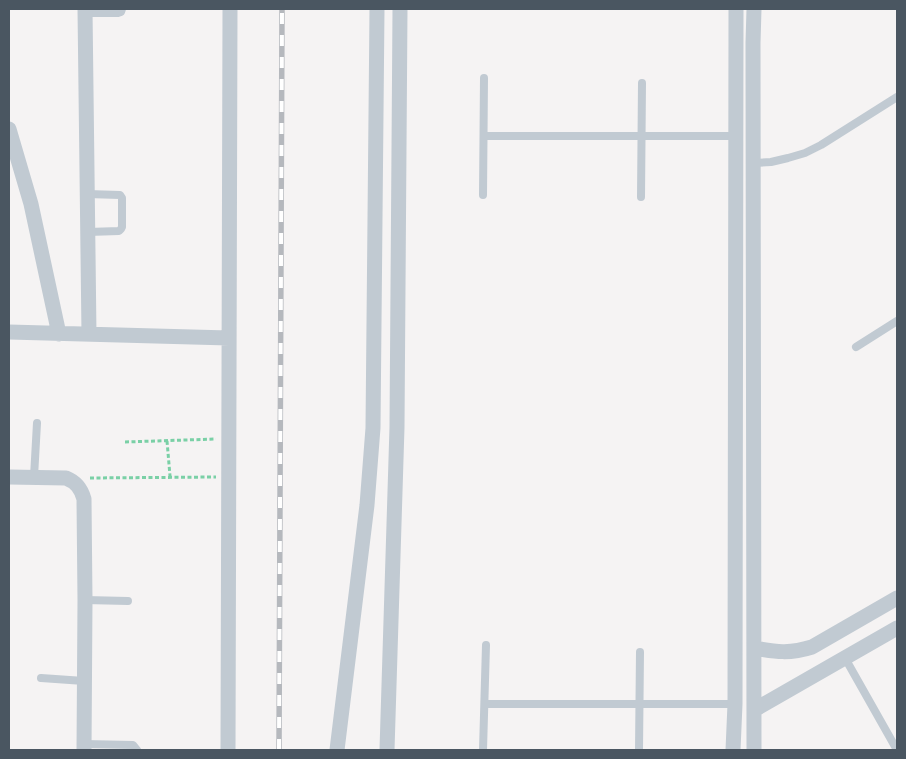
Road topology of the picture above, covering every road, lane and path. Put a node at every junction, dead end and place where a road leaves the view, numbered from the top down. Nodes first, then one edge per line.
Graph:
1 (122, 9) edge
2 (230, 9) edge
3 (377, 9) edge
4 (400, 9) edge
5 (736, 9) edge
6 (754, 9) edge
7 (85, 11) edge
8 (484, 78) dead end
9 (642, 83) dead end
10 (897, 97) edge
11 (9, 129) edge
12 (484, 136) junction
13 (641, 136) junction
14 (735, 136) junction
15 (753, 163) junction
16 (87, 194) junction
17 (483, 195) dead end
18 (641, 197) dead end
19 (88, 232) junction
20 (897, 321) edge
21 (9, 332) edge
22 (60, 334) junction
23 (89, 334) junction
24 (229, 338) junction
25 (856, 347) dead end
26 (38, 423) dead end
27 (229, 439) junction
28 (167, 441) junction
29 (125, 442) dead end
30 (170, 476) junction
31 (9, 477) edge
32 (34, 477) junction
33 (229, 477) junction
34 (66, 478) junction
35 (897, 598) edge
36 (85, 600) junction
37 (128, 600) dead end
38 (897, 628) edge
39 (486, 645) dead end
40 (754, 648) junction
41 (640, 652) dead end
42 (845, 658) junction
43 (40, 678) dead end
44 (84, 681) junction
45 (485, 704) junction
46 (639, 704) junction
47 (734, 704) junction
48 (754, 710) junction
49 (84, 747) edge
50 (137, 750) edge
51 (228, 750) edge
52 (337, 750) edge
53 (387, 750) edge
54 (483, 750) edge
55 (639, 750) edge
56 (733, 750) edge
57 (754, 750) edge
58 (897, 750) edge

1 - 7 lane
2 - 24 street
3 - 52 street
4 - 53 street
5 - 14 street
6 - 15 street
7 - 16 street
8 - 12 lane
9 - 13 lane
10 - 15 lane
11 - 22 street
12 - 13 lane
12 - 17 lane
13 - 14 lane
13 - 18 lane
14 - 47 street
15 - 40 street
16 - 19 street
16 - 19 lane
19 - 23 street
20 - 25 lane
21 - 22 street
22 - 23 street
23 - 24 street
24 - 27 street
26 - 32 lane
27 - 28 path
27 - 33 street
28 - 29 path
28 - 30 path
30 - 33 path
30 - 34 path
31 - 32 street
32 - 34 street
33 - 51 street
34 - 36 street
35 - 40 street
36 - 37 lane
36 - 44 street
38 - 42 street
39 - 45 lane
40 - 48 street
41 - 46 lane
42 - 48 street
42 - 58 lane
43 - 44 lane
44 - 49 street
45 - 46 lane
45 - 54 lane
46 - 47 lane
46 - 55 lane
47 - 56 street
48 - 57 street
49 - 50 lane

